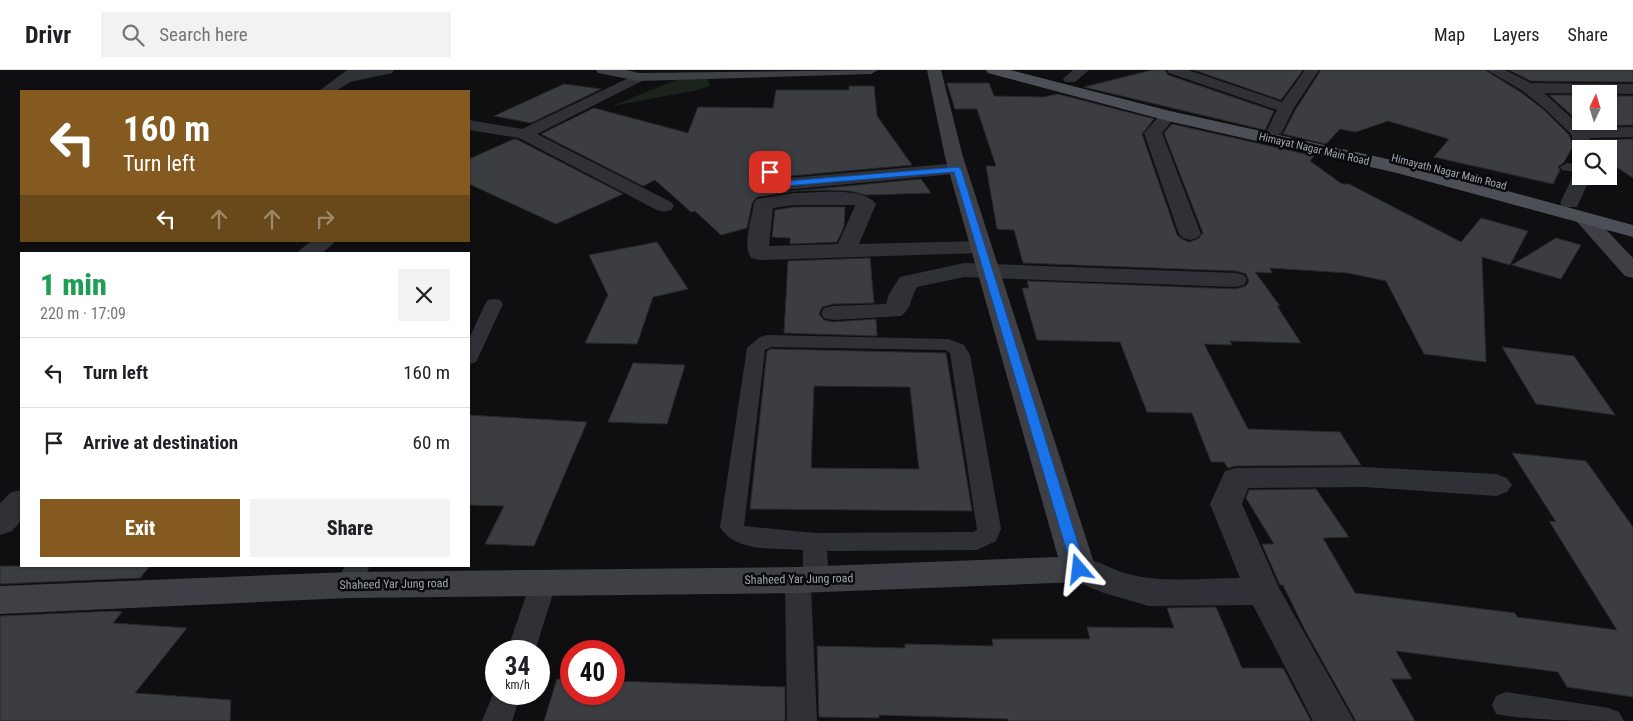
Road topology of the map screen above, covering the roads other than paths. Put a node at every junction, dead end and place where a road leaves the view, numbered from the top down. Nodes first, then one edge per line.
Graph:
1 (387, 70) edge
2 (603, 70) edge
3 (871, 70) edge
4 (934, 70) edge
5 (993, 70) edge
6 (1031, 70) edge
7 (1174, 70) edge
8 (1312, 70) edge
9 (1494, 70) edge
10 (351, 74) edge
11 (1076, 75) edge
12 (1600, 75) dead end
13 (639, 78) junction
14 (1528, 88) junction
15 (1627, 89) edge
16 (327, 90) edge
17 (1286, 108) junction
18 (1168, 116) junction
19 (470, 125) edge
20 (1275, 130) junction
21 (1633, 132) edge
22 (524, 134) junction
23 (1580, 140) edge
24 (1587, 140) edge
25 (958, 169) junction
26 (770, 172) dead end
27 (1573, 185) edge
28 (1570, 203) junction
29 (664, 206) dead end
30 (1585, 218) junction
31 (1633, 220) edge
32 (1633, 231) edge
33 (1190, 234) dead end
34 (981, 247) junction
35 (846, 250) junction
36 (988, 270) junction
37 (1633, 271) edge
38 (1236, 280) dead end
39 (494, 304) dead end
40 (833, 313) dead end
41 (470, 356) edge
42 (1496, 485) dead end
43 (20, 503) edge
44 (0, 523) edge
45 (815, 542) junction
46 (1079, 569) junction
47 (353, 576) edge
48 (807, 580) junction
49 (544, 581) junction
50 (1263, 591) junction
51 (0, 600) edge
52 (525, 640) edge
53 (502, 705) edge
54 (1506, 705) dead end
55 (497, 721) edge
56 (802, 721) edge
57 (1334, 721) edge
58 (1609, 721) edge

1 - 10 street
2 - 13 street
3 - 13 street
4 - 25 street
5 - 18 main road, Himayat Nagar Main Road
6 - 11 main road, Himayath Nagar Main Road
7 - 17 street
8 - 17 street
9 - 14 street
10 - 16 street
11 - 20 main road, Himayath Nagar Main Road
12 - 15 street
13 - 22 street
14 - 15 street
14 - 23 street
17 - 20 street
18 - 30 main road, Himayat Nagar Main Road
18 - 33 street
19 - 22 street
20 - 28 main road, Himayath Nagar Main Road
21 - 24 street
22 - 29 street
25 - 26 street
25 - 34 street
27 - 28 street
28 - 31 main road, Himayath Nagar Main Road
30 - 32 main road, Himayat Nagar Main Road
30 - 37 street
34 - 35 street
34 - 36 street
35 - 35 street
36 - 38 street
36 - 40 street
36 - 46 street
39 - 41 lane
42 - 50 street
43 - 44 street
45 - 45 lane
45 - 48 lane
46 - 48 street, Shaheed Yar Jung road
46 - 50 street
47 - 49 street, Shaheed Yar Jung road
47 - 51 street, Shaheed Yar Jung road
48 - 49 street, Shaheed Yar Jung road
48 - 56 lane
49 - 52 lane
50 - 57 street
53 - 55 lane
54 - 58 lane

